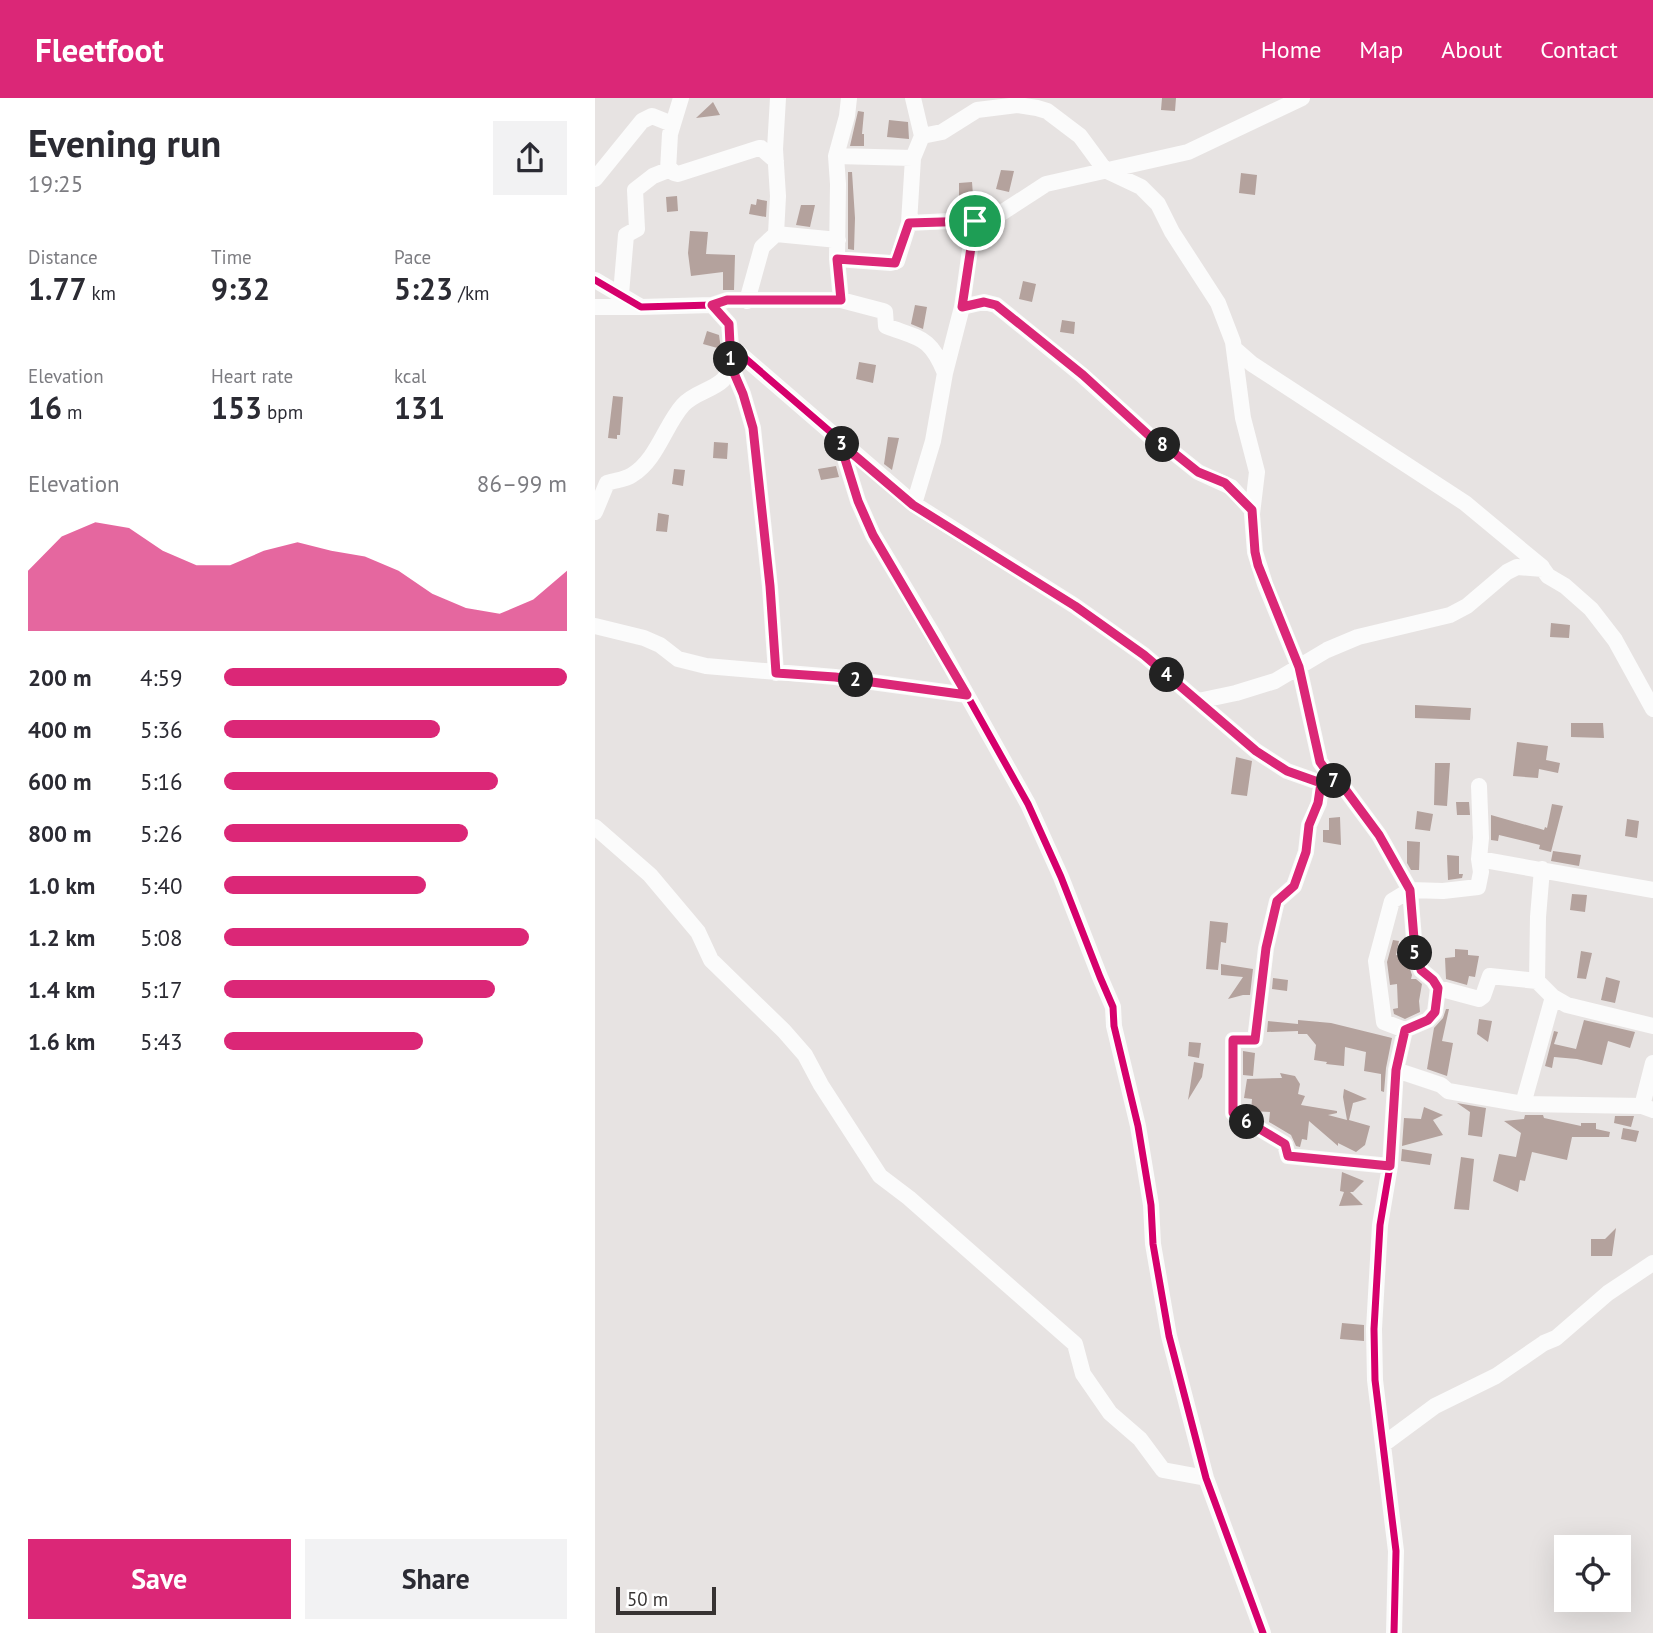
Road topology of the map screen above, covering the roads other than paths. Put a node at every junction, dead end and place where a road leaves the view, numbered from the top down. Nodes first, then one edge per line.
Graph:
1 (681, 98) edge
2 (778, 98) edge
3 (849, 98) edge
4 (913, 98) edge
5 (1301, 98) edge
6 (977, 104) edge
7 (672, 124) junction
8 (922, 136) junction
9 (836, 156) junction
10 (913, 158) junction
11 (776, 161) junction
12 (669, 167) junction
13 (1105, 170) junction
14 (595, 179) edge
15 (975, 221) junction
16 (909, 223) junction
17 (776, 234) junction
18 (838, 240) junction
19 (837, 259) junction
20 (595, 280) edge
21 (621, 294) junction
22 (841, 300) junction
23 (747, 301) junction
24 (712, 305) junction
25 (595, 307) edge
26 (641, 307) junction
27 (962, 307) junction
28 (731, 346) junction
29 (1236, 350) junction
30 (731, 366) junction
31 (946, 373) junction
32 (840, 443) junction
33 (913, 505) junction
34 (1252, 510) junction
35 (595, 512) edge
36 (1543, 569) junction
37 (595, 626) edge
38 (1299, 667) junction
39 (776, 673) junction
40 (967, 695) junction
41 (1198, 701) junction
42 (1653, 709) edge
43 (1328, 783) junction
44 (1479, 786) dead end
45 (595, 827) edge
46 (1479, 859) junction
47 (1542, 869) junction
48 (1410, 890) junction
49 (1653, 890) edge
50 (1537, 981) junction
51 (1438, 988) junction
52 (1553, 998) junction
53 (1652, 1024) edge
54 (1405, 1030) junction
55 (1653, 1063) edge
56 (1396, 1070) junction
57 (1523, 1104) junction
58 (1649, 1112) edge
59 (1390, 1166) junction
60 (1653, 1263) edge
61 (1385, 1443) junction
62 (1206, 1478) junction
63 (1263, 1633) edge
64 (1394, 1633) edge

1 - 7 street
2 - 11 street
3 - 9 street
4 - 8 street
5 - 13 street
6 - 8 street
6 - 13 street
7 - 12 street
7 - 14 street
8 - 10 street
9 - 10 street
9 - 18 street
10 - 16 street
11 - 12 street
11 - 17 street
12 - 21 street
13 - 15 street
13 - 29 street
15 - 16 street
15 - 27 street
16 - 19 street
17 - 18 street
17 - 23 street
18 - 19 street
19 - 22 street
20 - 21 street
21 - 26 street
22 - 23 street
22 - 31 street
23 - 24 street
24 - 26 street
24 - 28 street
25 - 26 street
27 - 31 street
27 - 34 street
28 - 30 street
28 - 32 street
29 - 34 street
29 - 36 street
30 - 35 street
30 - 39 street
31 - 33 street
32 - 33 street
32 - 40 street
33 - 41 street
34 - 38 street
36 - 38 street
36 - 42 street
37 - 39 street
38 - 41 street
38 - 43 street
39 - 40 street
40 - 62 street
41 - 43 street
43 - 48 street
43 - 59 street
44 - 46 street
45 - 62 street
46 - 47 street
46 - 48 street
47 - 49 street
47 - 50 street
48 - 51 street
48 - 54 street
50 - 51 street
50 - 52 street
51 - 54 street
52 - 53 street
52 - 57 street
54 - 56 street
55 - 58 street
56 - 57 street
56 - 59 street
57 - 58 street
59 - 61 street
60 - 61 street
61 - 64 street
62 - 63 street

